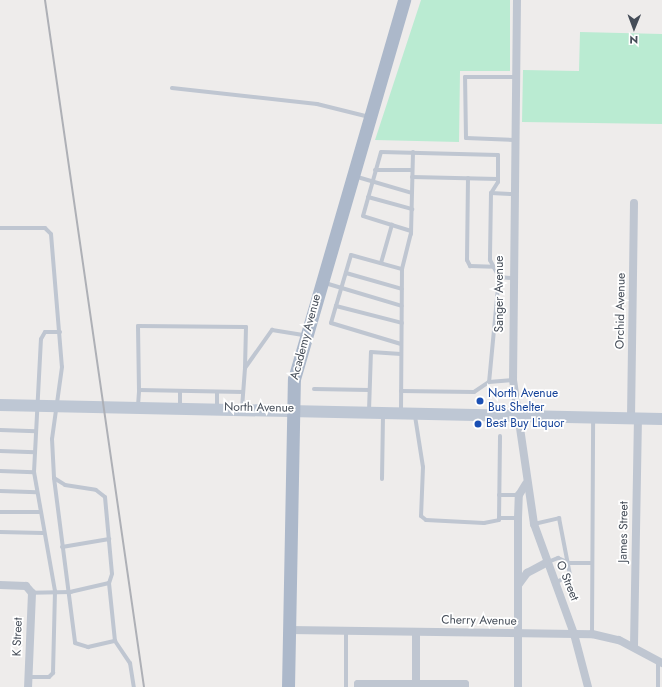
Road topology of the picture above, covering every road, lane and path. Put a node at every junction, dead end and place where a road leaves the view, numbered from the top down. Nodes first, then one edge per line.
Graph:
1 (404, 0) edge
2 (517, 0) edge
3 (516, 77) junction
4 (172, 88) dead end
5 (369, 117) junction
6 (514, 140) junction
7 (413, 152) junction
8 (376, 170) junction
9 (412, 170) junction
10 (352, 175) junction
11 (412, 177) junction
12 (468, 178) junction
13 (498, 179) junction
14 (373, 181) junction
15 (492, 193) junction
16 (412, 194) junction
17 (512, 194) junction
18 (368, 197) junction
19 (634, 204) dead end
20 (412, 209) junction
21 (392, 225) junction
22 (0, 228) edge
23 (411, 230) junction
24 (381, 263) junction
25 (493, 267) junction
26 (402, 269) junction
27 (346, 273) junction
28 (499, 277) junction
29 (511, 278) junction
30 (320, 282) junction
31 (342, 288) junction
32 (402, 289) junction
33 (336, 306) junction
34 (402, 306) junction
35 (402, 323) junction
36 (60, 332) junction
37 (304, 335) junction
38 (401, 344) junction
39 (401, 354) junction
40 (246, 368) junction
41 (513, 380) junction
42 (490, 382) junction
43 (314, 389) dead end
44 (139, 390) junction
45 (369, 390) junction
46 (180, 391) junction
47 (401, 391) junction
48 (217, 392) junction
49 (243, 392) junction
50 (0, 405) edge
51 (37, 405) junction
52 (60, 405) junction
53 (138, 406) junction
54 (180, 407) junction
55 (217, 407) junction
56 (242, 408) junction
57 (292, 409) junction
58 (369, 411) junction
59 (384, 411) junction
60 (401, 412) junction
61 (415, 412) junction
62 (517, 413) junction
63 (593, 418) junction
64 (634, 418) junction
65 (662, 418) edge
66 (0, 430) edge
67 (36, 431) junction
68 (500, 436) dead end
69 (0, 451) edge
70 (35, 452) junction
71 (0, 471) edge
72 (34, 472) junction
73 (54, 478) junction
74 (382, 479) dead end
75 (526, 484) junction
76 (0, 492) edge
77 (37, 492) junction
78 (499, 495) junction
79 (519, 495) junction
80 (0, 512) edge
81 (40, 512) junction
82 (499, 518) junction
83 (518, 518) junction
84 (534, 524) junction
85 (0, 532) edge
86 (43, 533) junction
87 (108, 539) junction
88 (62, 546) junction
89 (546, 563) junction
90 (569, 563) junction
91 (592, 563) junction
92 (555, 583) junction
93 (108, 584) junction
94 (519, 584) junction
95 (0, 585) edge
96 (31, 590) junction
97 (55, 591) junction
98 (71, 592) junction
99 (289, 630) junction
100 (346, 631) junction
101 (416, 632) junction
102 (518, 633) junction
103 (574, 634) junction
104 (592, 634) junction
105 (115, 641) junction
106 (634, 646) junction
107 (660, 662) edge
108 (28, 677) junction
109 (416, 684) junction
110 (28, 687) edge
111 (134, 687) edge
112 (288, 687) edge
113 (346, 687) edge
114 (358, 687) edge
115 (465, 687) edge
116 (518, 687) edge
117 (588, 687) edge
118 (658, 687) edge

1 - 5 main road, Academy Avenue
2 - 3 street, Sanger Avenue
3 - 6 street, Sanger Avenue
3 - 6 lane
4 - 5 lane
5 - 10 main road, Academy Avenue
6 - 17 street, Sanger Avenue
7 - 8 lane
7 - 9 lane
7 - 13 lane
8 - 9 lane
8 - 14 lane
9 - 11 lane
10 - 14 lane
10 - 30 main road, Academy Avenue
11 - 12 lane
11 - 16 lane
12 - 13 lane
12 - 25 lane
13 - 15 lane
14 - 16 lane
14 - 18 lane
15 - 17 lane
15 - 25 lane
16 - 20 lane
17 - 29 street, Sanger Avenue
18 - 20 lane
18 - 21 lane
19 - 64 street, Orchid Avenue
20 - 23 lane
21 - 23 lane
21 - 24 lane
22 - 36 lane
23 - 26 lane
24 - 26 lane
24 - 27 lane
25 - 28 lane
26 - 32 lane
27 - 31 lane
27 - 32 lane
28 - 29 lane
28 - 42 lane
29 - 41 street, Sanger Avenue
30 - 31 lane
30 - 37 main road, Academy Avenue
31 - 33 lane
31 - 34 lane
32 - 34 lane
33 - 35 lane
33 - 38 lane
34 - 35 lane
35 - 38 lane
36 - 51 lane
36 - 52 lane
37 - 40 lane
37 - 57 main road, Academy Avenue
38 - 39 lane
39 - 45 lane
39 - 47 lane
40 - 44 lane
40 - 49 lane
41 - 42 lane
41 - 62 street, Sanger Avenue
42 - 47 lane
43 - 45 lane
44 - 46 lane
44 - 53 lane
45 - 58 lane
46 - 48 lane
46 - 54 lane
47 - 60 lane
48 - 49 lane
48 - 55 lane
49 - 56 lane
50 - 51 street, North Avenue
51 - 52 street, North Avenue
51 - 67 lane
52 - 53 street, North Avenue
52 - 73 lane
53 - 54 street, North Avenue
54 - 55 street, North Avenue
55 - 56 street, North Avenue
56 - 57 street, North Avenue
57 - 58 street, North Avenue
57 - 99 main road, Academy Avenue
58 - 59 street, North Avenue
59 - 60 street, North Avenue
59 - 74 lane
60 - 61 street, North Avenue
61 - 62 street, North Avenue
61 - 82 lane
62 - 63 street, North Avenue
62 - 75 street, Sanger Avenue
63 - 64 street, North Avenue
63 - 91 lane
64 - 65 street, North Avenue
64 - 106 street, James Street
66 - 67 lane
67 - 70 lane
68 - 78 lane
69 - 70 lane
70 - 72 lane
71 - 72 lane
72 - 77 lane
73 - 87 lane
73 - 88 lane
75 - 79 street
75 - 84 street, O Street
76 - 77 lane
77 - 81 lane
78 - 79 lane
78 - 82 lane
79 - 83 street
80 - 81 lane
81 - 86 lane
82 - 83 lane
83 - 94 street
84 - 89 street, O Street
84 - 90 lane
85 - 86 lane
86 - 97 lane
87 - 88 lane
87 - 93 lane
88 - 98 lane
89 - 90 lane
89 - 92 street, O Street
89 - 94 street
90 - 91 lane
90 - 92 lane
91 - 104 lane
92 - 103 street, O Street
93 - 98 lane
93 - 105 lane
94 - 102 street
95 - 96 street
96 - 97 lane
96 - 108 street, K Street
97 - 98 lane
97 - 108 lane
98 - 105 lane
99 - 100 street, Cherry Avenue
99 - 112 main road, Academy Avenue
100 - 101 street, Cherry Avenue
100 - 113 lane
101 - 102 street, Cherry Avenue
101 - 109 street
102 - 103 street, Cherry Avenue
102 - 116 street
103 - 104 street, Cherry Avenue
103 - 117 street, O Street
104 - 106 street, Cherry Avenue
105 - 111 lane
106 - 107 street, Cherry Avenue
107 - 118 lane
108 - 110 street, K Street
109 - 114 street
109 - 115 street

